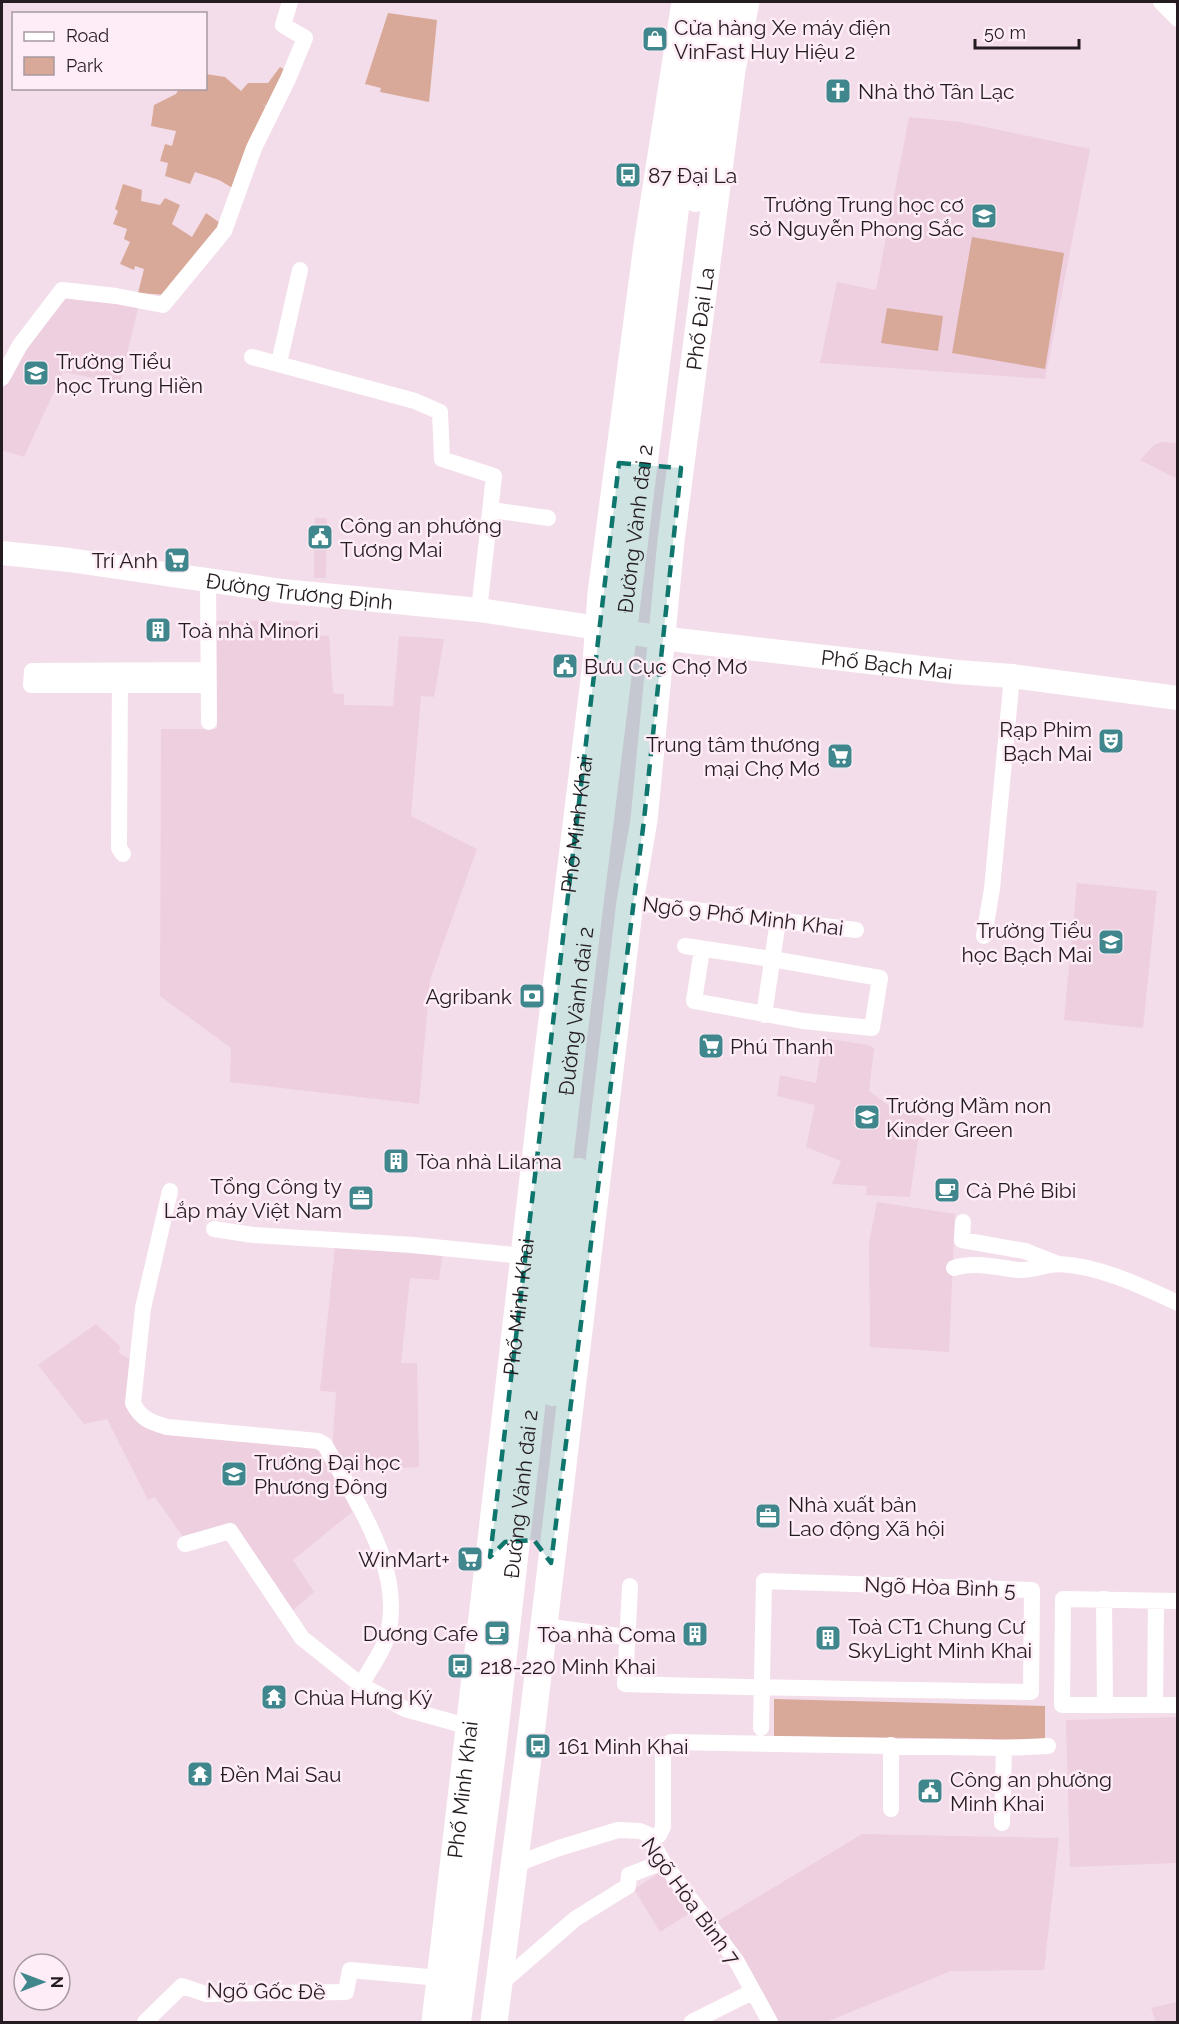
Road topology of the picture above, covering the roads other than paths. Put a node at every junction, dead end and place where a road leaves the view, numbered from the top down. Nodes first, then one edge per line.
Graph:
1 (290, 2) edge
2 (686, 2) edge
3 (699, 2) edge
4 (705, 2) edge
5 (726, 2) edge
6 (734, 2) edge
7 (746, 2) edge
8 (1161, 2) edge
9 (1178, 19) edge
10 (704, 64) junction
11 (300, 270) dead end
12 (252, 357) dead end
13 (279, 363) junction
14 (2, 378) edge
15 (619, 463) junction
16 (681, 468) junction
17 (492, 510) junction
18 (548, 518) dead end
19 (2, 553) edge
20 (208, 581) junction
21 (479, 610) junction
22 (599, 628) junction
23 (663, 638) junction
24 (1012, 676) junction
25 (208, 677) junction
26 (1178, 698) edge
27 (209, 722) dead end
28 (123, 854) dead end
29 (630, 902) junction
30 (778, 921) junction
31 (856, 930) dead end
32 (984, 936) dead end
33 (685, 946) dead end
34 (702, 950) junction
35 (773, 959) junction
36 (764, 1015) junction
37 (170, 1191) dead end
38 (963, 1222) dead end
39 (214, 1229) dead end
40 (524, 1256) junction
41 (1058, 1264) junction
42 (954, 1268) dead end
43 (1178, 1303) edge
44 (502, 1453) junction
45 (564, 1458) junction
46 (185, 1544) dead end
47 (490, 1557) junction
48 (551, 1563) junction
49 (630, 1586) dead end
50 (1104, 1599) junction
51 (1156, 1601) junction
52 (1178, 1601) edge
53 (544, 1626) junction
54 (626, 1637) junction
55 (361, 1685) junction
56 (762, 1688) junction
57 (1105, 1704) junction
58 (1155, 1704) junction
59 (1178, 1705) edge
60 (470, 1727) junction
61 (761, 1728) dead end
62 (891, 1745) junction
63 (1048, 1746) dead end
64 (1004, 1748) junction
65 (891, 1809) dead end
66 (1002, 1823) dead end
67 (651, 1840) junction
68 (663, 1862) junction
69 (514, 1865) junction
70 (440, 1978) junction
71 (498, 1986) junction
72 (752, 1992) junction
73 (145, 2022) edge
74 (435, 2022) edge
75 (456, 2022) edge
76 (477, 2022) edge
77 (494, 2022) edge
78 (692, 2022) edge
79 (770, 2022) edge

1 - 14 street
2 - 15 main road
3 - 10 highway
4 - 10 highway, Đường Vành đai 2
5 - 10 highway, Đường Vành đai 2
6 - 10 highway
7 - 16 main road, Phố Đại La
8 - 9 street
10 - 75 highway, Đường Vành đai 2
10 - 76 highway, Đường Vành đai 2
11 - 13 street
12 - 13 street
13 - 17 street
15 - 16 main road
15 - 22 main road
16 - 23 main road, Phố Đại La
17 - 18 street
17 - 21 street
19 - 20 main road, Đường Trương Định
20 - 21 main road, Đường Trương Định
20 - 25 street
21 - 22 main road, Đường Trương Định
22 - 23 main road, Phố Bạch Mai
22 - 40 main road, Phố Minh Khai
23 - 24 main road, Phố Bạch Mai
23 - 29 main road
24 - 26 main road, Phố Bạch Mai
24 - 32 street
25 - 27 street
25 - 28 street
29 - 30 street, Ngõ 9 Phố Minh Khai
29 - 45 main road
30 - 31 street, Ngõ 9 Phố Minh Khai
30 - 35 street
33 - 34 street
34 - 35 street
34 - 36 street
35 - 36 street
35 - 36 street
37 - 55 street
38 - 41 street
39 - 40 street
40 - 44 main road, Phố Minh Khai
41 - 42 street
41 - 43 street
44 - 45 main road
44 - 47 main road, Phố Minh Khai
45 - 48 main road
46 - 55 street
47 - 48 main road
47 - 60 main road, Phố Minh Khai
48 - 53 main road
49 - 54 street, Ngõ Hòa Bình 5
50 - 51 street
50 - 57 street
50 - 57 street
51 - 52 street
51 - 58 street
53 - 54 street
53 - 69 main road
54 - 56 street, Ngõ Hòa Bình 5
55 - 60 street
56 - 56 street, Ngõ Hòa Bình 5
56 - 61 street, Ngõ Hòa Bình 5
57 - 58 street
58 - 59 street
60 - 70 main road, Phố Minh Khai
62 - 64 street
62 - 65 street
62 - 67 street
63 - 64 street
64 - 66 street
67 - 68 street, Ngõ Hòa Bình 7
67 - 69 street, Ngõ Hòa Bình 7
68 - 71 street
68 - 72 street, Ngõ Hòa Bình 7
69 - 71 main road
70 - 73 street, Ngõ Gốc Đề
70 - 74 main road, Phố Minh Khai
71 - 77 main road
72 - 78 street
72 - 79 street, Ngõ Hòa Bình 7

